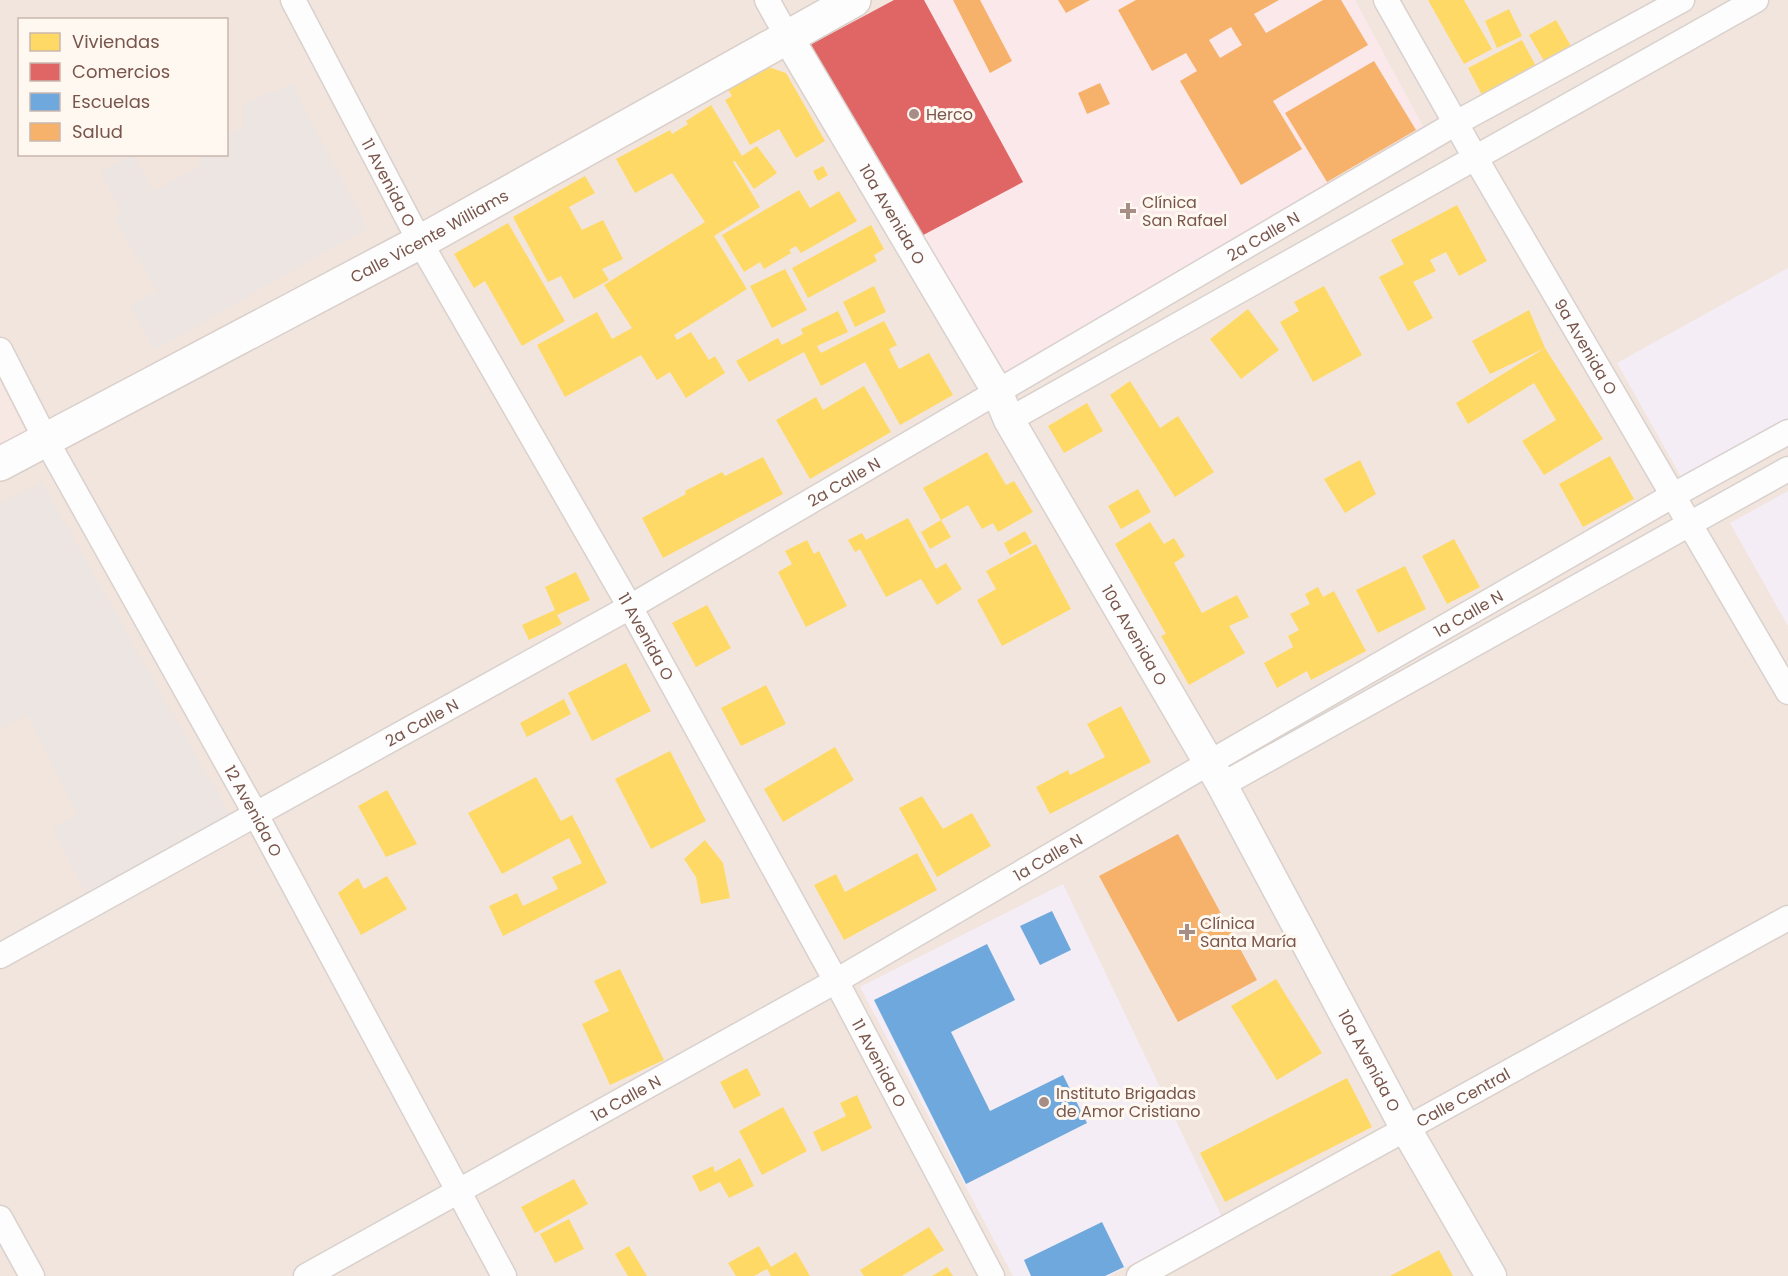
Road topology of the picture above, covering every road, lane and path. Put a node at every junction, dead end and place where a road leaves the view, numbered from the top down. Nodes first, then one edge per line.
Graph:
1 (293, 0) edge
2 (767, 0) edge
3 (854, 0) edge
4 (1386, 0) edge
5 (1682, 0) edge
6 (1756, 0) edge
7 (788, 36) junction
8 (1456, 123) junction
9 (1476, 159) junction
10 (420, 242) junction
11 (0, 350) edge
12 (997, 391) junction
13 (1009, 420) junction
14 (1788, 432) edge
15 (46, 440) junction
16 (0, 464) edge
17 (1788, 469) edge
18 (1672, 496) junction
19 (1689, 524) junction
20 (630, 607) junction
21 (1788, 692) edge
22 (1214, 775) junction
23 (256, 815) junction
24 (1788, 918) edge
25 (0, 956) edge
26 (836, 981) junction
27 (1406, 1129) junction
28 (459, 1191) junction
29 (0, 1218) edge
30 (32, 1276) edge
31 (306, 1276) edge
32 (504, 1276) edge
33 (992, 1276) edge
34 (1139, 1276) edge
35 (1491, 1276) edge

1 - 10 street, 11 Avenida O
2 - 7 street, 10a Avenida O
3 - 7 main road, Calle Vicente Williams
4 - 8 street, 9a Avenida O
5 - 8 street, 2a Calle N
6 - 9 street
7 - 10 main road, Calle Vicente Williams
7 - 12 street, 10a Avenida O
8 - 9 street, 9a Avenida O
8 - 12 street, 2a Calle N
9 - 13 street
9 - 18 street, 9a Avenida O
10 - 15 main road, Calle Vicente Williams
10 - 20 street, 11 Avenida O
11 - 15 street, 12 Avenida O
12 - 13 street, 10a Avenida O
12 - 20 street, 2a Calle N
13 - 22 street, 10a Avenida O
14 - 18 street, 1a Calle N
15 - 16 main road, Calle Vicente Williams
15 - 23 street, 12 Avenida O
17 - 19 street, 1a Calle N
18 - 19 street, 9a Avenida O
18 - 22 street, 1a Calle N
19 - 21 street, 9a Avenida O
19 - 22 street, 1a Calle N
20 - 23 street, 2a Calle N
20 - 26 street, 11 Avenida O
22 - 26 street, 1a Calle N
22 - 27 street, 10a Avenida O
23 - 25 street, 2a Calle N
23 - 28 street, 12 Avenida O
24 - 27 street, Calle Central
26 - 28 street, 1a Calle N
26 - 33 street, 11 Avenida O
27 - 34 street, Calle Central
27 - 35 street, 10a Avenida O
28 - 31 street, 1a Calle N
28 - 32 street, 12 Avenida O
29 - 30 street

